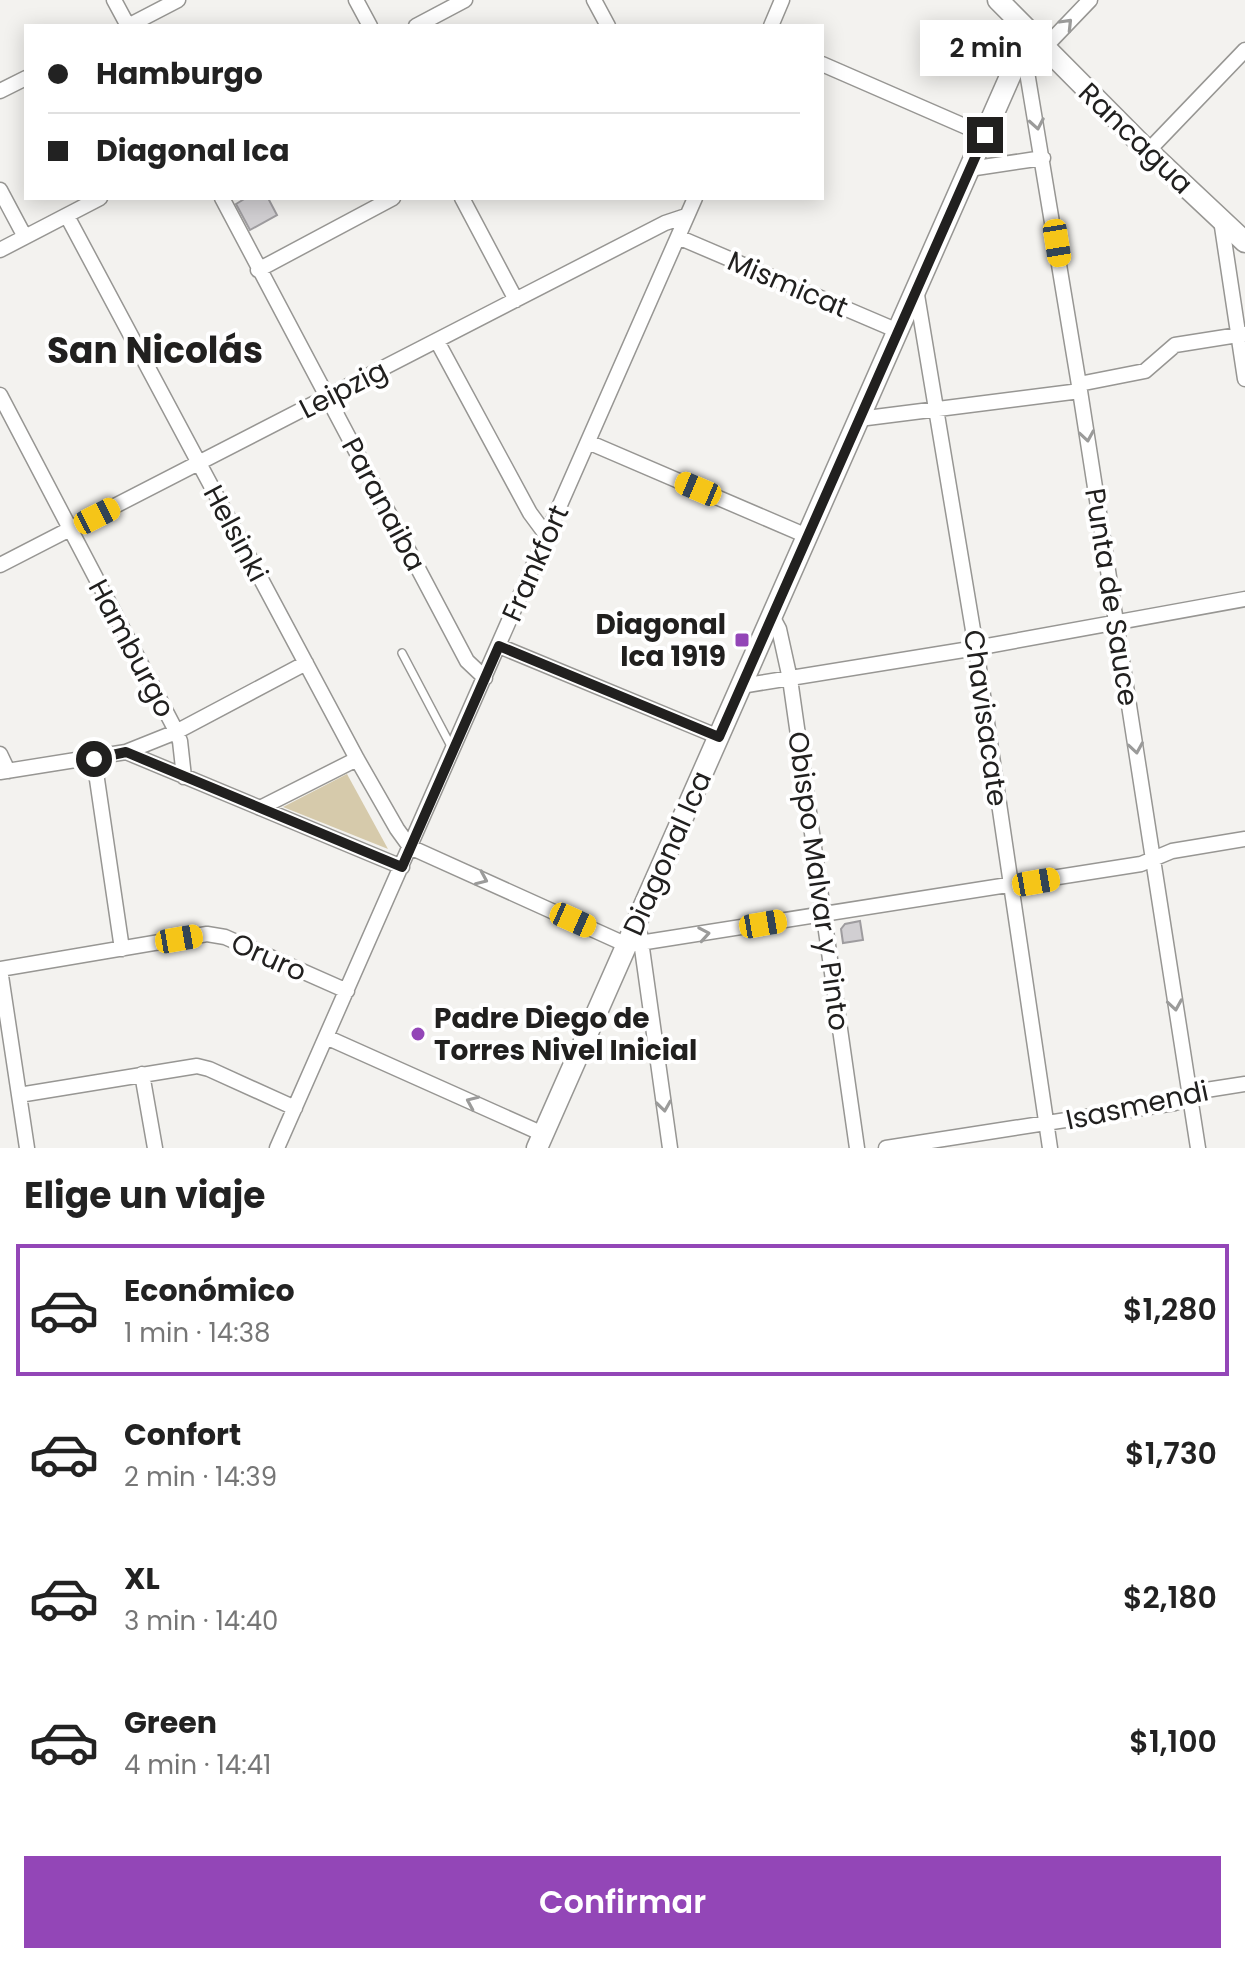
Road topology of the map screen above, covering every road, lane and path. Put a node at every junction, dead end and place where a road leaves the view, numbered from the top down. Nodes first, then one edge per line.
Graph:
1 (114, 0) edge
2 (178, 0) edge
3 (356, 0) edge
4 (465, 0) edge
5 (594, 0) edge
6 (782, 0) edge
7 (998, 0) edge
8 (1090, 0) edge
9 (127, 24) edge
10 (132, 24) edge
11 (369, 24) edge
12 (420, 24) edge
13 (607, 24) edge
14 (772, 24) edge
15 (1026, 39) junction
16 (1044, 48) junction
17 (1245, 50) edge
18 (824, 65) edge
19 (24, 79) edge
20 (0, 91) edge
21 (985, 135) junction
22 (1148, 151) junction
23 (1043, 158) junction
24 (969, 169) junction
25 (0, 190) edge
26 (96, 200) edge
27 (223, 200) edge
28 (389, 200) edge
29 (463, 200) edge
30 (694, 200) edge
31 (67, 216) junction
32 (686, 216) junction
33 (1221, 220) junction
34 (25, 237) junction
35 (678, 237) junction
36 (1245, 242) edge
37 (0, 250) edge
38 (258, 270) junction
39 (916, 289) junction
40 (516, 300) junction
41 (898, 331) junction
42 (1242, 335) edge
43 (437, 341) junction
44 (1245, 379) edge
45 (1080, 387) junction
46 (0, 395) edge
47 (328, 397) junction
48 (938, 409) junction
49 (859, 419) junction
50 (588, 442) junction
51 (199, 463) junction
52 (71, 530) junction
53 (547, 536) junction
54 (807, 536) junction
55 (0, 565) edge
56 (1245, 599) edge
57 (772, 616) junction
58 (1116, 622) junction
59 (499, 646) junction
60 (976, 648) junction
61 (402, 653) dead end
62 (306, 663) junction
63 (485, 678) junction
64 (790, 679) junction
65 (741, 686) junction
66 (176, 732) junction
67 (719, 737) junction
68 (453, 750) junction
69 (126, 752) junction
70 (0, 754) edge
71 (94, 759) junction
72 (357, 759) junction
73 (4, 772) edge
74 (184, 777) junction
75 (260, 808) junction
76 (1245, 839) edge
77 (410, 847) junction
78 (1153, 859) junction
79 (402, 867) junction
80 (1010, 886) junction
81 (824, 913) junction
82 (634, 944) junction
83 (122, 949) junction
84 (0, 969) edge
85 (347, 991) junction
86 (326, 1037) junction
87 (142, 1074) junction
88 (1245, 1084) edge
89 (19, 1095) junction
90 (1190, 1097) junction
91 (295, 1108) junction
92 (1047, 1124) junction
93 (540, 1141) edge
94 (27, 1148) edge
95 (155, 1148) edge
96 (277, 1148) edge
97 (670, 1148) edge
98 (857, 1148) edge
99 (886, 1148) edge
100 (1050, 1148) edge
101 (1198, 1148) edge

1 - 9 street
2 - 10 street
3 - 11 street
4 - 12 street
5 - 13 street
6 - 14 street
7 - 15 main road, Rancagua
16 -> 8 street
15 - 16 main road, Rancagua
15 - 21 main road, Diagonal Ica
15 -> 23 street, Punta de Sauce
16 - 22 main road, Rancagua
17 - 22 street
18 - 21 street
19 - 20 street
21 - 24 main road, Diagonal Ica
22 - 33 main road, Rancagua
23 - 24 street
23 - 45 street, Punta de Sauce
24 - 39 main road, Diagonal Ica
25 - 34 street
26 - 31 street
27 - 38 street, Paranaiba
28 - 38 street
29 - 40 street
30 - 32 street, Frankfort
31 - 34 street
31 - 51 street, Helsinki
32 - 35 street, Frankfort
32 - 40 street, Leipzig
33 - 36 main road, Rancagua
33 - 42 street
34 - 37 street
35 - 41 street, Mismicat
35 - 50 street, Frankfort
38 - 47 street, Paranaiba
39 - 41 main road, Diagonal Ica
39 - 48 street, Chavisacate
40 - 43 street, Leipzig
41 - 49 main road, Diagonal Ica
42 - 44 street
42 - 45 street
43 - 47 street, Leipzig
43 - 53 street
45 - 48 street
45 -> 58 street, Punta de Sauce
46 - 52 street, Hamburgo
47 - 51 street, Leipzig
47 - 63 street, Paranaiba
48 - 49 street
48 - 60 street, Chavisacate
49 - 54 main road, Diagonal Ica
50 - 53 street, Frankfort
50 - 54 street
51 - 52 street, Leipzig
51 - 62 street, Helsinki
52 - 55 street, Leipzig
52 - 66 street, Hamburgo
53 - 59 street, Frankfort
54 - 57 main road, Diagonal Ica
56 - 58 street
57 - 64 street, Obispo Malvar y Pinto
57 - 65 main road, Diagonal Ica
58 - 60 street
58 -> 78 street, Punta de Sauce
59 - 63 street, Frankfort
59 - 67 street
60 - 64 street
60 - 80 street, Chavisacate
61 - 68 lane
62 - 66 street
62 - 72 street, Helsinki
63 - 68 street, Frankfort
64 - 65 street
64 - 81 street, Obispo Malvar y Pinto
65 - 67 main road, Diagonal Ica
66 - 69 street
66 - 74 street, Hamburgo
67 - 82 main road, Diagonal Ica
68 - 77 street, Frankfort
69 - 71 street
69 - 74 street, Hamburgo
70 - 73 street
71 - 73 street
71 - 83 street
72 - 75 street
72 - 77 street, Helsinki
74 - 75 street, Hamburgo
75 - 79 street, Hamburgo
76 - 78 street
77 - 79 street, Frankfort
77 -> 82 street
78 - 80 street
78 -> 90 street, Punta de Sauce
79 - 85 street, Frankfort
80 - 81 street
80 - 92 street, Chavisacate
82 -> 81 street
81 - 98 street, Obispo Malvar y Pinto
82 - 93 main road, Diagonal Ica
82 -> 97 street
83 - 84 street, Oruro
83 - 85 street, Oruro
84 - 89 street
85 - 86 street, Frankfort
86 - 91 street, Frankfort
93 -> 86 street
87 - 89 street
87 - 91 street
87 - 95 street
88 - 90 street, Isasmendi
89 - 94 street
90 - 92 street, Isasmendi
90 - 101 street, Punta de Sauce
91 - 96 street, Frankfort
92 - 99 street, Isasmendi
92 - 100 street, Chavisacate

